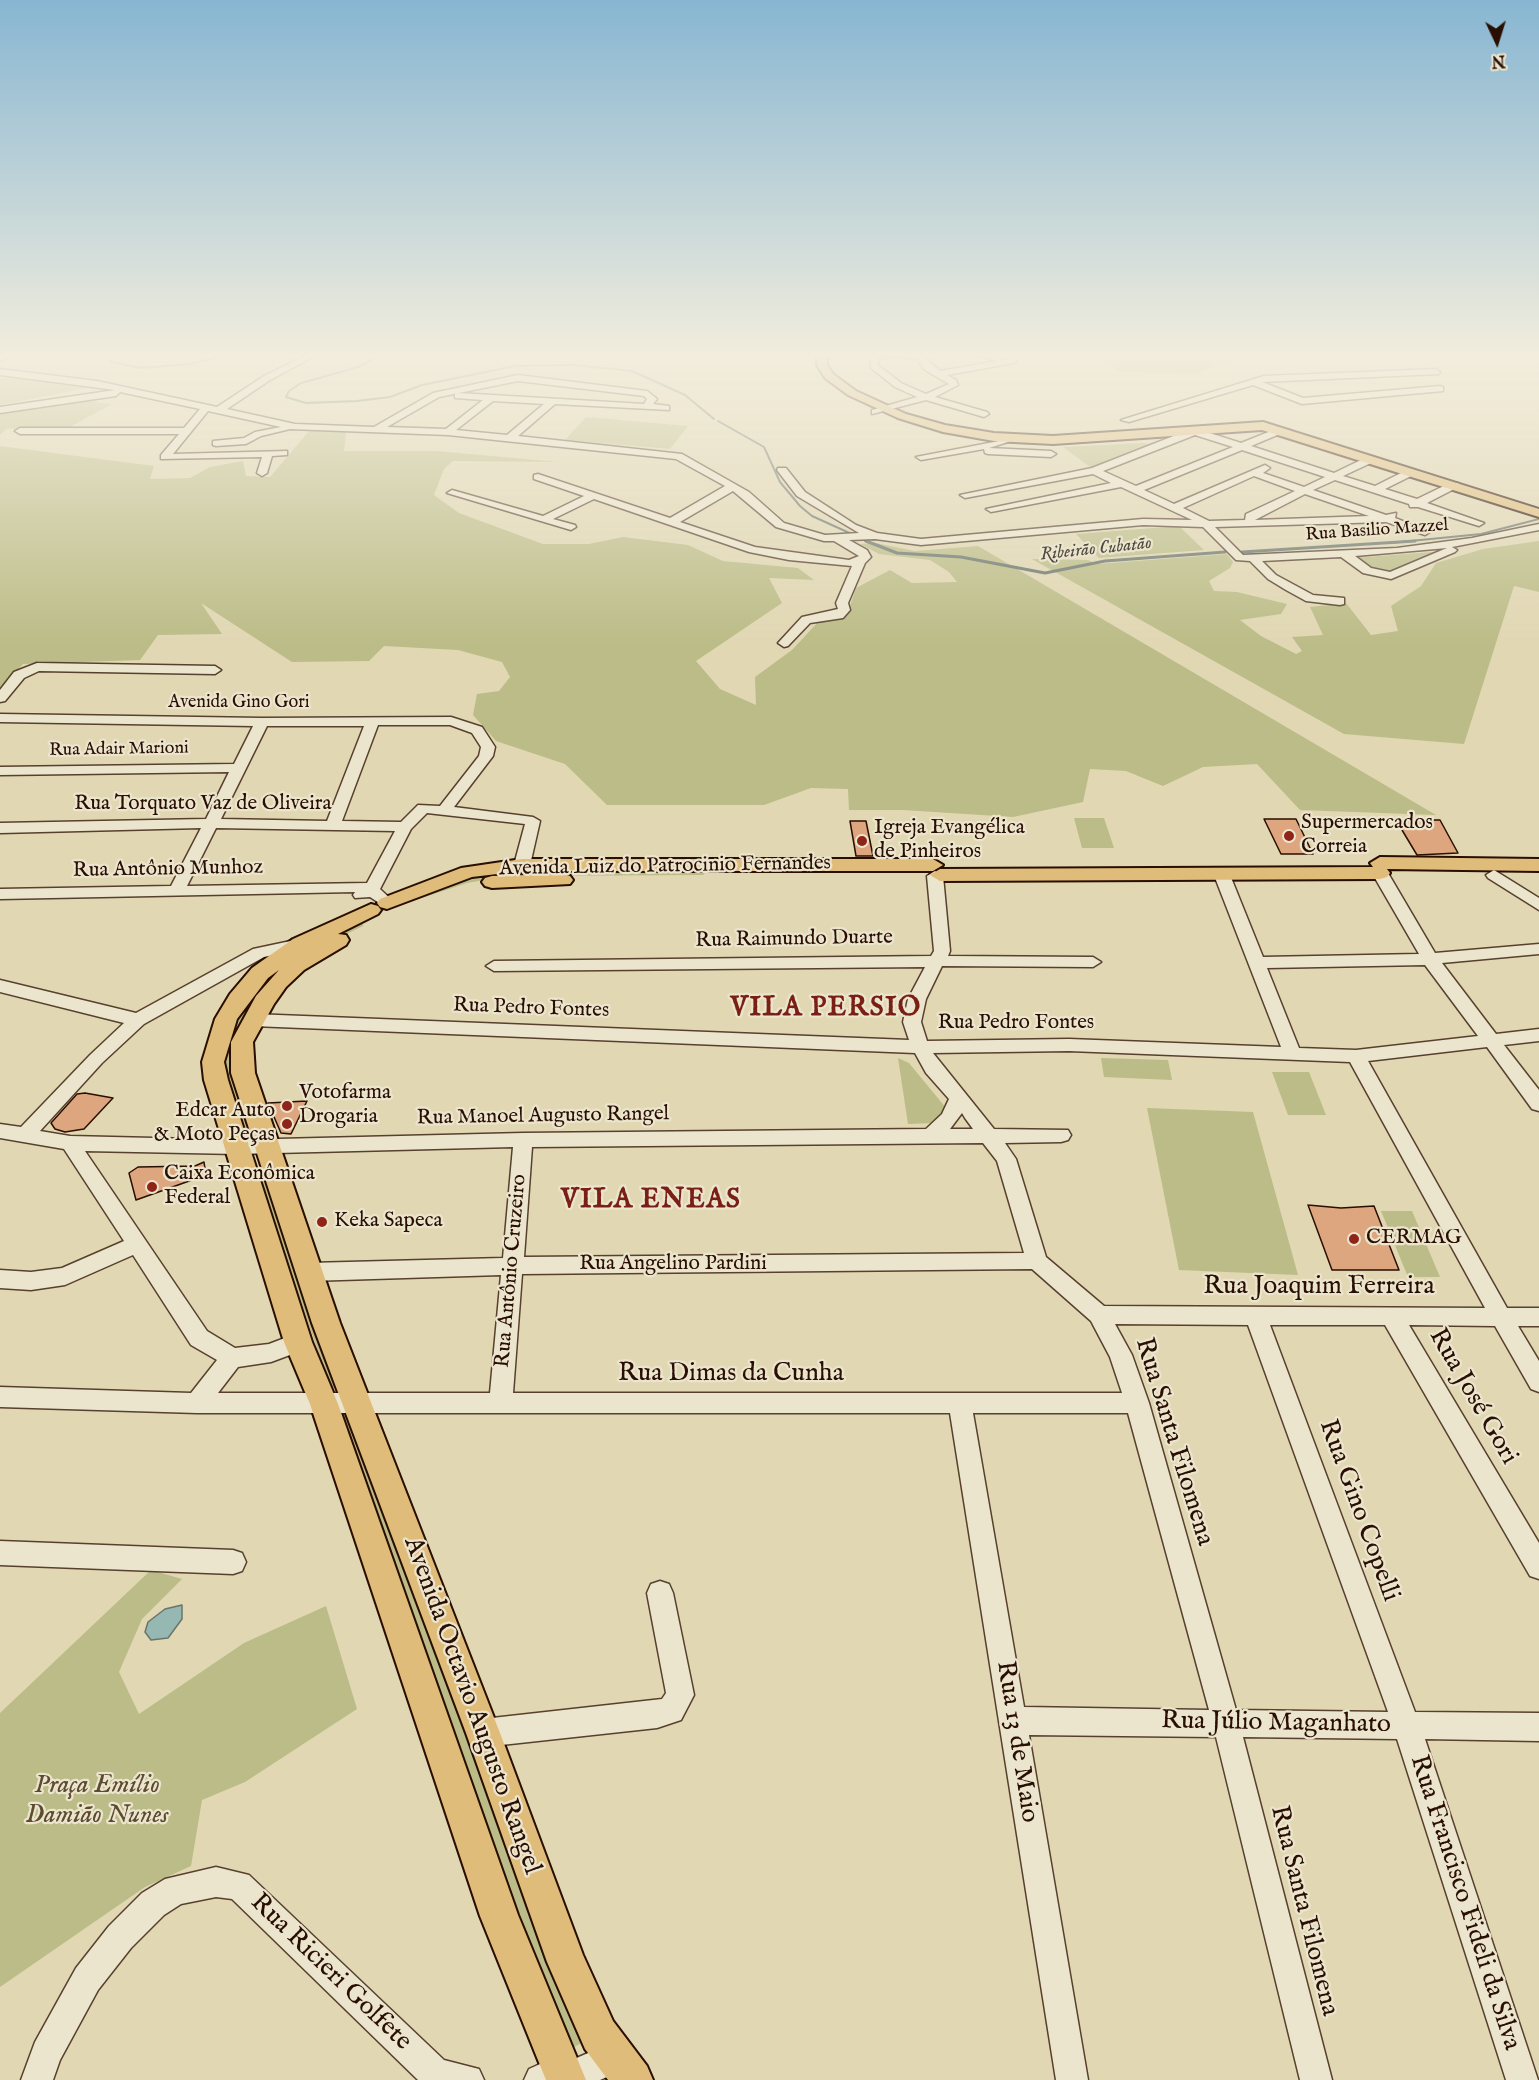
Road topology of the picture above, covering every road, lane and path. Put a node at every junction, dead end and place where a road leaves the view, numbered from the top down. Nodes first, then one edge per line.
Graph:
1 (168, 451) edge
2 (629, 451) edge
3 (958, 451) edge
4 (988, 451) edge
5 (1146, 451) edge
6 (1229, 451) edge
7 (1260, 451) edge
8 (1342, 451) edge
9 (284, 453) dead end
10 (268, 454) junction
11 (1051, 454) dead end
12 (921, 457) dead end
13 (1285, 460) junction
14 (1369, 460) junction
15 (782, 470) dead end
16 (1095, 471) junction
17 (262, 472) dead end
18 (1411, 472) junction
19 (1254, 473) junction
20 (1336, 476) junction
21 (537, 477) dead end
22 (1121, 484) junction
23 (1454, 485) junction
24 (732, 487) junction
25 (1377, 489) junction
26 (1136, 490) junction
27 (1306, 490) junction
28 (452, 493) dead end
29 (595, 495) junction
30 (965, 495) dead end
31 (1418, 503) junction
32 (1176, 507) junction
33 (991, 509) dead end
34 (1539, 515) edge
35 (1386, 517) junction
36 (544, 519) junction
37 (1249, 521) junction
38 (673, 522) junction
39 (1205, 523) junction
40 (1479, 523) dead end
41 (571, 527) dead end
42 (1425, 532) dead end
43 (874, 536) junction
44 (838, 539) junction
45 (1472, 541) junction
46 (1343, 554) junction
47 (1253, 558) junction
48 (860, 562) junction
49 (1340, 601) dead end
50 (784, 643) dead end
51 (215, 670) dead end
52 (0, 698) edge
53 (0, 718) edge
54 (373, 720) junction
55 (262, 722) junction
56 (238, 768) junction
57 (0, 771) edge
58 (445, 809) junction
59 (210, 823) junction
60 (333, 824) junction
61 (405, 827) junction
62 (0, 828) edge
63 (522, 864) junction
64 (1538, 867) edge
65 (1381, 868) junction
66 (936, 871) junction
67 (716, 872) junction
68 (1222, 875) junction
69 (1494, 875) junction
70 (177, 890) junction
71 (0, 894) edge
72 (377, 905) junction
73 (1539, 906) edge
74 (300, 944) junction
75 (1539, 949) edge
76 (1430, 959) junction
77 (937, 961) junction
78 (1093, 962) dead end
79 (1257, 963) junction
80 (239, 964) junction
81 (494, 966) dead end
82 (260, 973) junction
83 (0, 986) edge
84 (138, 1020) junction
85 (253, 1020) junction
86 (1539, 1035) edge
87 (1490, 1041) junction
88 (920, 1047) junction
89 (1293, 1055) junction
90 (1356, 1056) junction
91 (959, 1098) junction
92 (1539, 1104) edge
93 (0, 1131) edge
94 (26, 1134) junction
95 (1061, 1135) dead end
96 (931, 1136) junction
97 (987, 1136) junction
98 (523, 1140) junction
99 (70, 1143) junction
100 (237, 1147) junction
101 (268, 1147) junction
102 (136, 1245) junction
103 (1037, 1261) junction
104 (511, 1266) junction
105 (309, 1272) junction
106 (0, 1279) edge
107 (1099, 1315) junction
108 (1256, 1317) junction
109 (1392, 1317) junction
110 (1539, 1317) edge
111 (1501, 1318) junction
112 (326, 1323) joint
113 (298, 1342) junction
114 (232, 1358) junction
115 (1539, 1382) edge
116 (0, 1397) edge
117 (358, 1402) junction
118 (501, 1402) junction
119 (197, 1403) junction
120 (1137, 1403) junction
121 (324, 1404) junction
122 (960, 1404) junction
123 (0, 1553) edge
124 (233, 1562) dead end
125 (1539, 1567) edge
126 (660, 1593) dead end
127 (1013, 1721) junction
128 (1226, 1723) junction
129 (1407, 1726) junction
130 (1539, 1727) edge
131 (483, 1733) junction
132 (624, 2068) edge
133 (37, 2080) edge
134 (468, 2080) edge
135 (557, 2080) edge
136 (1072, 2080) edge
137 (1316, 2080) edge
138 (1522, 2080) edge

1 - 10 street
2 - 24 street
3 - 12 street
4 - 11 street
5 - 16 street
6 - 26 street
7 - 13 street
8 - 14 main road
9 - 10 street
10 - 17 street
13 - 19 street
13 - 20 street
14 - 18 main road
14 - 20 street
15 - 43 street
16 - 22 street
16 - 30 street
18 - 23 main road
18 - 25 street
19 - 27 street
19 - 32 street
20 - 25 street
20 - 27 street
21 - 29 street
22 - 26 street
22 - 33 street
23 - 31 street
23 - 34 main road
24 - 38 street
24 - 44 street
25 - 31 street
26 - 32 street
27 - 35 street
27 - 37 street
28 - 36 street
29 - 36 street
29 - 38 street
31 - 35 street
31 - 40 street
32 - 39 street
34 - 45 street, Rua Basilio Mazzel
35 - 37 street
35 - 42 street
36 - 41 street
37 - 39 street
38 - 48 street
39 - 43 street
39 - 47 street
43 - 44 street
44 - 48 street
45 - 46 street, Rua Basilio Mazzel
45 - 46 street
46 - 47 street, Rua Basilio Mazzel
47 - 49 street
48 - 50 street
51 - 52 street
53 - 55 street, Avenida Gino Gori
54 - 55 street, Avenida Gino Gori
54 - 58 street, Avenida Gino Gori
54 - 60 street
55 - 56 street
56 - 57 street, Rua Adair Marioni
56 - 59 street
58 - 61 street
58 - 63 street
59 - 60 street, Rua Torquato Vaz de Oliveira
59 - 62 street, Rua Torquato Vaz de Oliveira
59 - 70 street
60 - 61 street, Rua Torquato Vaz de Oliveira
61 - 72 street
63 - 67 main road, Avenida Luiz do Patrocinio Fernandes
63 - 72 main road, Avenida Luiz do Patrocinio Fernandes
64 - 65 main road, Avenida Luiz do Patrocinio Fernandes
64 - 69 main road, Avenida Luiz do Patrocinio Fernandes
65 - 66 main road, Avenida Luiz do Patrocinio Fernandes
65 - 68 main road, Avenida Luiz do Patrocinio Fernandes
65 - 69 main road, Avenida Luiz do Patrocinio Fernandes
65 - 76 street
66 - 67 main road, Avenida Luiz do Patrocinio Fernandes
66 - 68 main road, Avenida Luiz do Patrocinio Fernandes
66 - 77 street
67 - 72 main road, Avenida Luiz do Patrocinio Fernandes
68 - 79 street
69 - 73 street
70 - 71 street, Rua Antônio Munhoz
70 - 72 street, Rua Antônio Munhoz
72 - 74 main road, Avenida Luiz do Patrocinio Fernandes
72 - 85 main road, Avenida Luiz do Patrocinio Fernandes
74 - 80 street
74 - 82 main road, Avenida Luiz do Patrocinio Fernandes
75 - 76 street
76 - 79 street
76 - 87 street
77 - 78 street, Rua Raimundo Duarte
77 - 81 street, Rua Raimundo Duarte
77 - 88 street
79 - 89 street
80 - 82 street
80 - 84 street
82 - 100 main road, Avenida Luiz do Patrocinio Fernandes
83 - 84 street
84 - 94 street
85 - 88 street, Rua Pedro Fontes
85 - 101 main road, Avenida Luiz do Patrocinio Fernandes
86 - 87 street, Rua Pedro Fontes
87 - 90 street, Rua Pedro Fontes
87 - 92 street
88 - 89 street, Rua Pedro Fontes
88 - 91 street
89 - 90 street, Rua Pedro Fontes
90 - 111 street
91 - 96 street
91 - 97 street
93 - 94 street
94 - 99 street, Rua Manoel Augusto Rangel
95 - 97 street, Rua Manoel Augusto Rangel
96 - 97 street, Rua Manoel Augusto Rangel
96 - 98 street, Rua Manoel Augusto Rangel
97 - 103 street
98 - 101 street, Rua Manoel Augusto Rangel
98 - 104 street, Rua Antônio Cruzeiro
99 - 100 street, Rua Manoel Augusto Rangel
99 - 102 street
100 - 101 street, Rua Manoel Augusto Rangel
100 - 113 main road, Avenida Luiz do Patrocinio Fernandes
101 - 105 main road, Avenida Luiz do Patrocinio Fernandes
102 - 106 street
102 - 114 street
103 - 104 street, Rua Angelino Pardini
103 - 107 street, Rua Santa Filomena
104 - 105 street, Rua Angelino Pardini
104 - 118 street, Rua Antônio Cruzeiro
105 - 112 main road, Avenida Luiz do Patrocinio Fernandes
107 - 108 street, Rua Joaquim Ferreira
107 - 120 street, Rua Santa Filomena
108 - 109 street, Rua Joaquim Ferreira
108 - 129 street, Rua Gino Copelli
109 - 111 street, Rua Joaquim Ferreira
109 - 125 street, Rua José Gori
110 - 111 street, Rua Joaquim Ferreira
111 - 115 street
112 - 117 main road, Avenida Octavio Augusto Rangel
113 - 114 street
113 - 121 main road, Avenida Octavio Augusto Rangel
114 - 119 street
116 - 119 street, Rua Dimas da Cunha
117 - 118 street, Rua Dimas da Cunha
117 - 121 street, Rua Dimas da Cunha
117 - 131 main road, Avenida Octavio Augusto Rangel
118 - 122 street, Rua Dimas da Cunha
119 - 121 street, Rua Dimas da Cunha
120 - 122 street, Rua Dimas da Cunha
120 - 128 street, Rua Santa Filomena
121 - 135 main road, Avenida Octavio Augusto Rangel
122 - 127 street, Rua 13 de Maio
123 - 124 street
126 - 131 street
127 - 128 street, Rua Júlio Maganhato
127 - 136 street, Rua 13 de Maio
128 - 129 street, Rua Júlio Maganhato
128 - 137 street, Rua Santa Filomena
129 - 130 street, Rua Júlio Maganhato
129 - 138 street, Rua Francisco Fideli da Silva
131 - 132 main road, Avenida Octavio Augusto Rangel
132 - 135 street
133 - 134 street, Rua Ricieri Golfete

